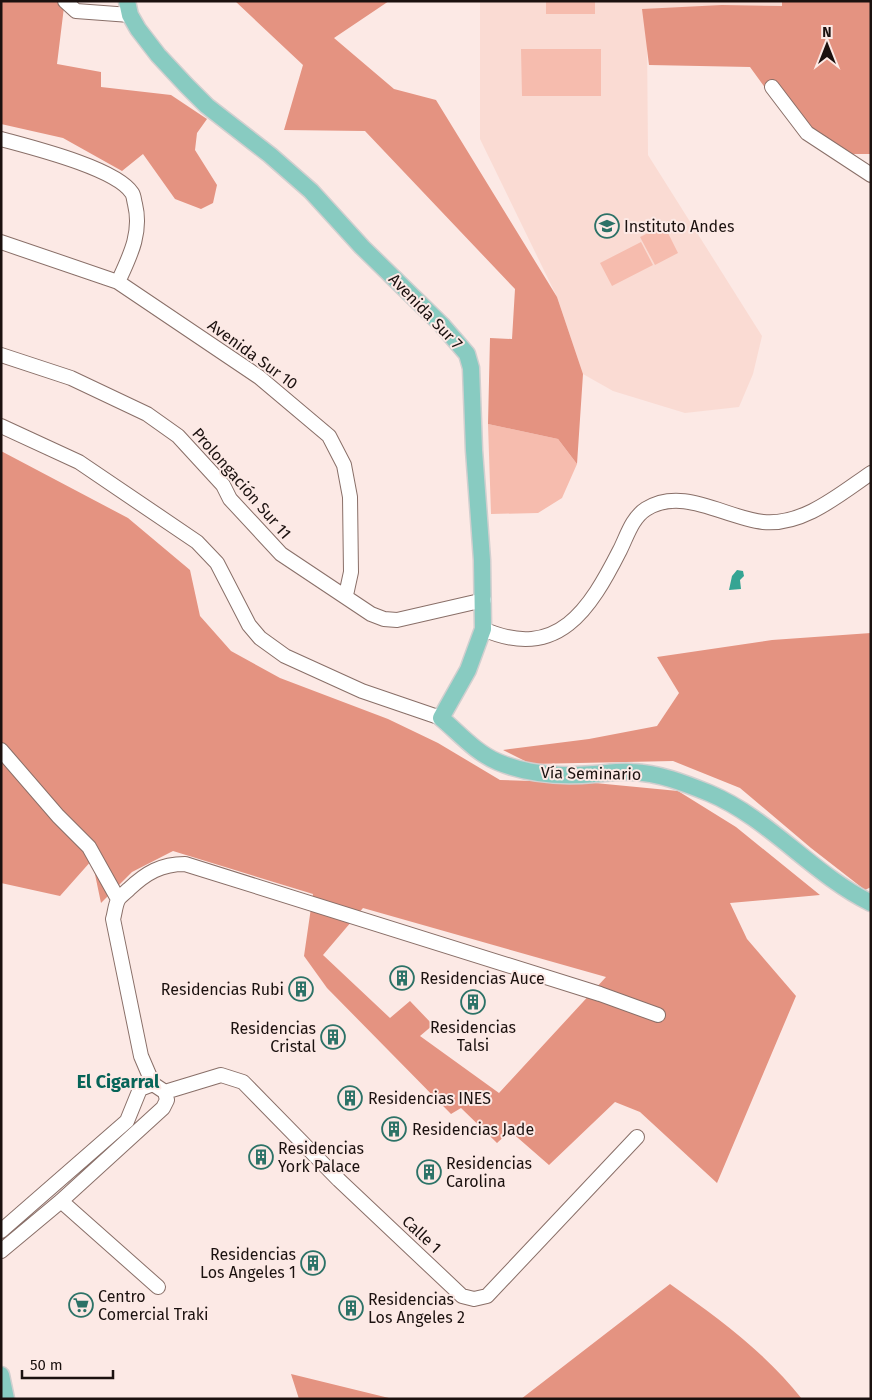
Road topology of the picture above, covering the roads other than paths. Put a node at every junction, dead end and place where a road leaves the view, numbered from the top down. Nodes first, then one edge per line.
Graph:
1 (65, 1) edge
2 (128, 8) edge
3 (772, 87) dead end
4 (1, 139) edge
5 (871, 175) edge
6 (1, 242) edge
7 (118, 282) junction
8 (1, 355) edge
9 (1, 426) edge
10 (871, 473) edge
11 (346, 596) junction
12 (484, 600) junction
13 (483, 629) junction
14 (441, 718) junction
15 (1, 750) edge
16 (118, 899) junction
17 (871, 904) edge
18 (658, 1015) dead end
19 (159, 1088) junction
20 (132, 1125) junction
21 (637, 1137) dead end
22 (61, 1200) junction
23 (1, 1231) edge
24 (1, 1251) edge
25 (158, 1287) dead end
26 (1, 1375) edge
27 (6, 1399) edge

1 - 2 street
2 - 12 main road, Avenida Sur 7
3 - 5 street
4 - 7 street
6 - 7 street, Avenida Sur 10
7 - 11 street, Avenida Sur 10
8 - 11 street, Prolongación Sur 11
9 - 14 street
10 - 13 street
11 - 12 street, Prolongación Sur 11
12 - 13 main road, Avenida Sur 7
13 - 14 main road, Avenida Sur 7
14 - 17 main road, Vía Seminario
15 - 16 street
16 - 18 street
16 - 19 street
19 - 20 street
19 - 20 street
19 - 21 street, Calle 1
20 - 22 street
20 - 23 street
22 - 24 street
22 - 25 street
26 - 27 main road

